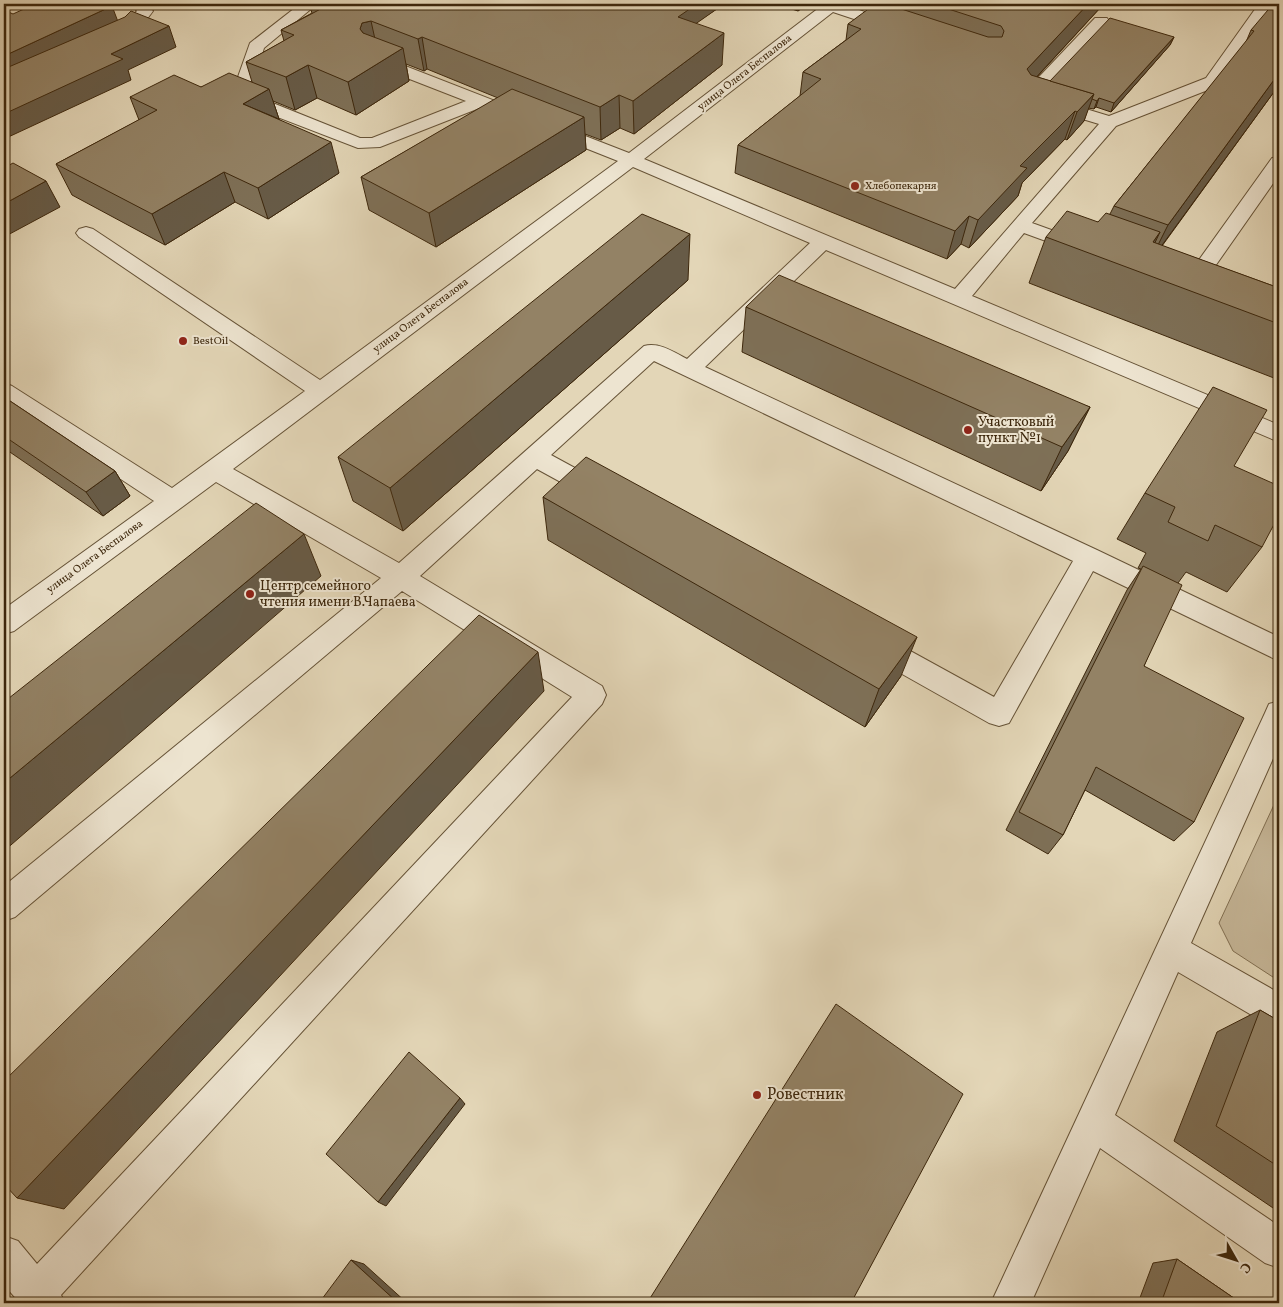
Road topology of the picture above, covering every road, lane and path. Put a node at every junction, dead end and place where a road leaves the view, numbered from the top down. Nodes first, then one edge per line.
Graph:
1 (139, 4) edge
2 (309, 4) edge
3 (832, 5) edge
4 (1279, 12) edge
5 (1101, 22) dead end
6 (907, 32) edge
7 (100, 44) edge
8 (377, 60) edge
9 (482, 101) junction
10 (1110, 122) junction
11 (631, 160) junction
12 (1276, 172) edge
13 (1020, 225) junction
14 (86, 233) dead end
15 (823, 242) junction
16 (1100, 254) edge
17 (1163, 277) edge
18 (958, 299) junction
19 (690, 369) junction
20 (4, 391) edge
21 (320, 391) junction
22 (1279, 434) edge
23 (535, 457) junction
24 (215, 470) junction
25 (173, 501) junction
26 (621, 504) edge
27 (1088, 557) junction
28 (401, 577) junction
29 (4, 623) edge
30 (853, 633) edge
31 (1279, 650) edge
32 (1279, 713) edge
33 (4, 906) edge
34 (1172, 950) junction
35 (1279, 1012) edge
36 (1094, 1122) junction
37 (1279, 1249) edge
38 (4, 1255) edge
39 (40, 1298) edge
40 (1011, 1303) edge

1 - 7 street
2 - 9 street
3 - 6 street
3 - 11 street, улица Олега Беспалова
4 - 10 street
5 - 10 street
8 - 9 street
9 - 11 street
10 - 13 street
11 - 15 street
11 - 21 street, улица Олега Беспалова
12 - 17 street
13 - 16 street
13 - 18 street
14 - 21 street
15 - 18 street
15 - 19 street
18 - 22 street
19 - 23 street
19 - 27 street
20 - 25 street
21 - 24 street, улица Олега Беспалова
23 - 26 street
23 - 28 street
24 - 25 street, улица Олега Беспалова
24 - 28 street
25 - 29 street, улица Олега Беспалова
27 - 30 street
27 - 31 street
28 - 33 street
28 - 39 street
32 - 34 street
34 - 35 street
34 - 36 street
36 - 37 street
36 - 40 street
38 - 39 street

